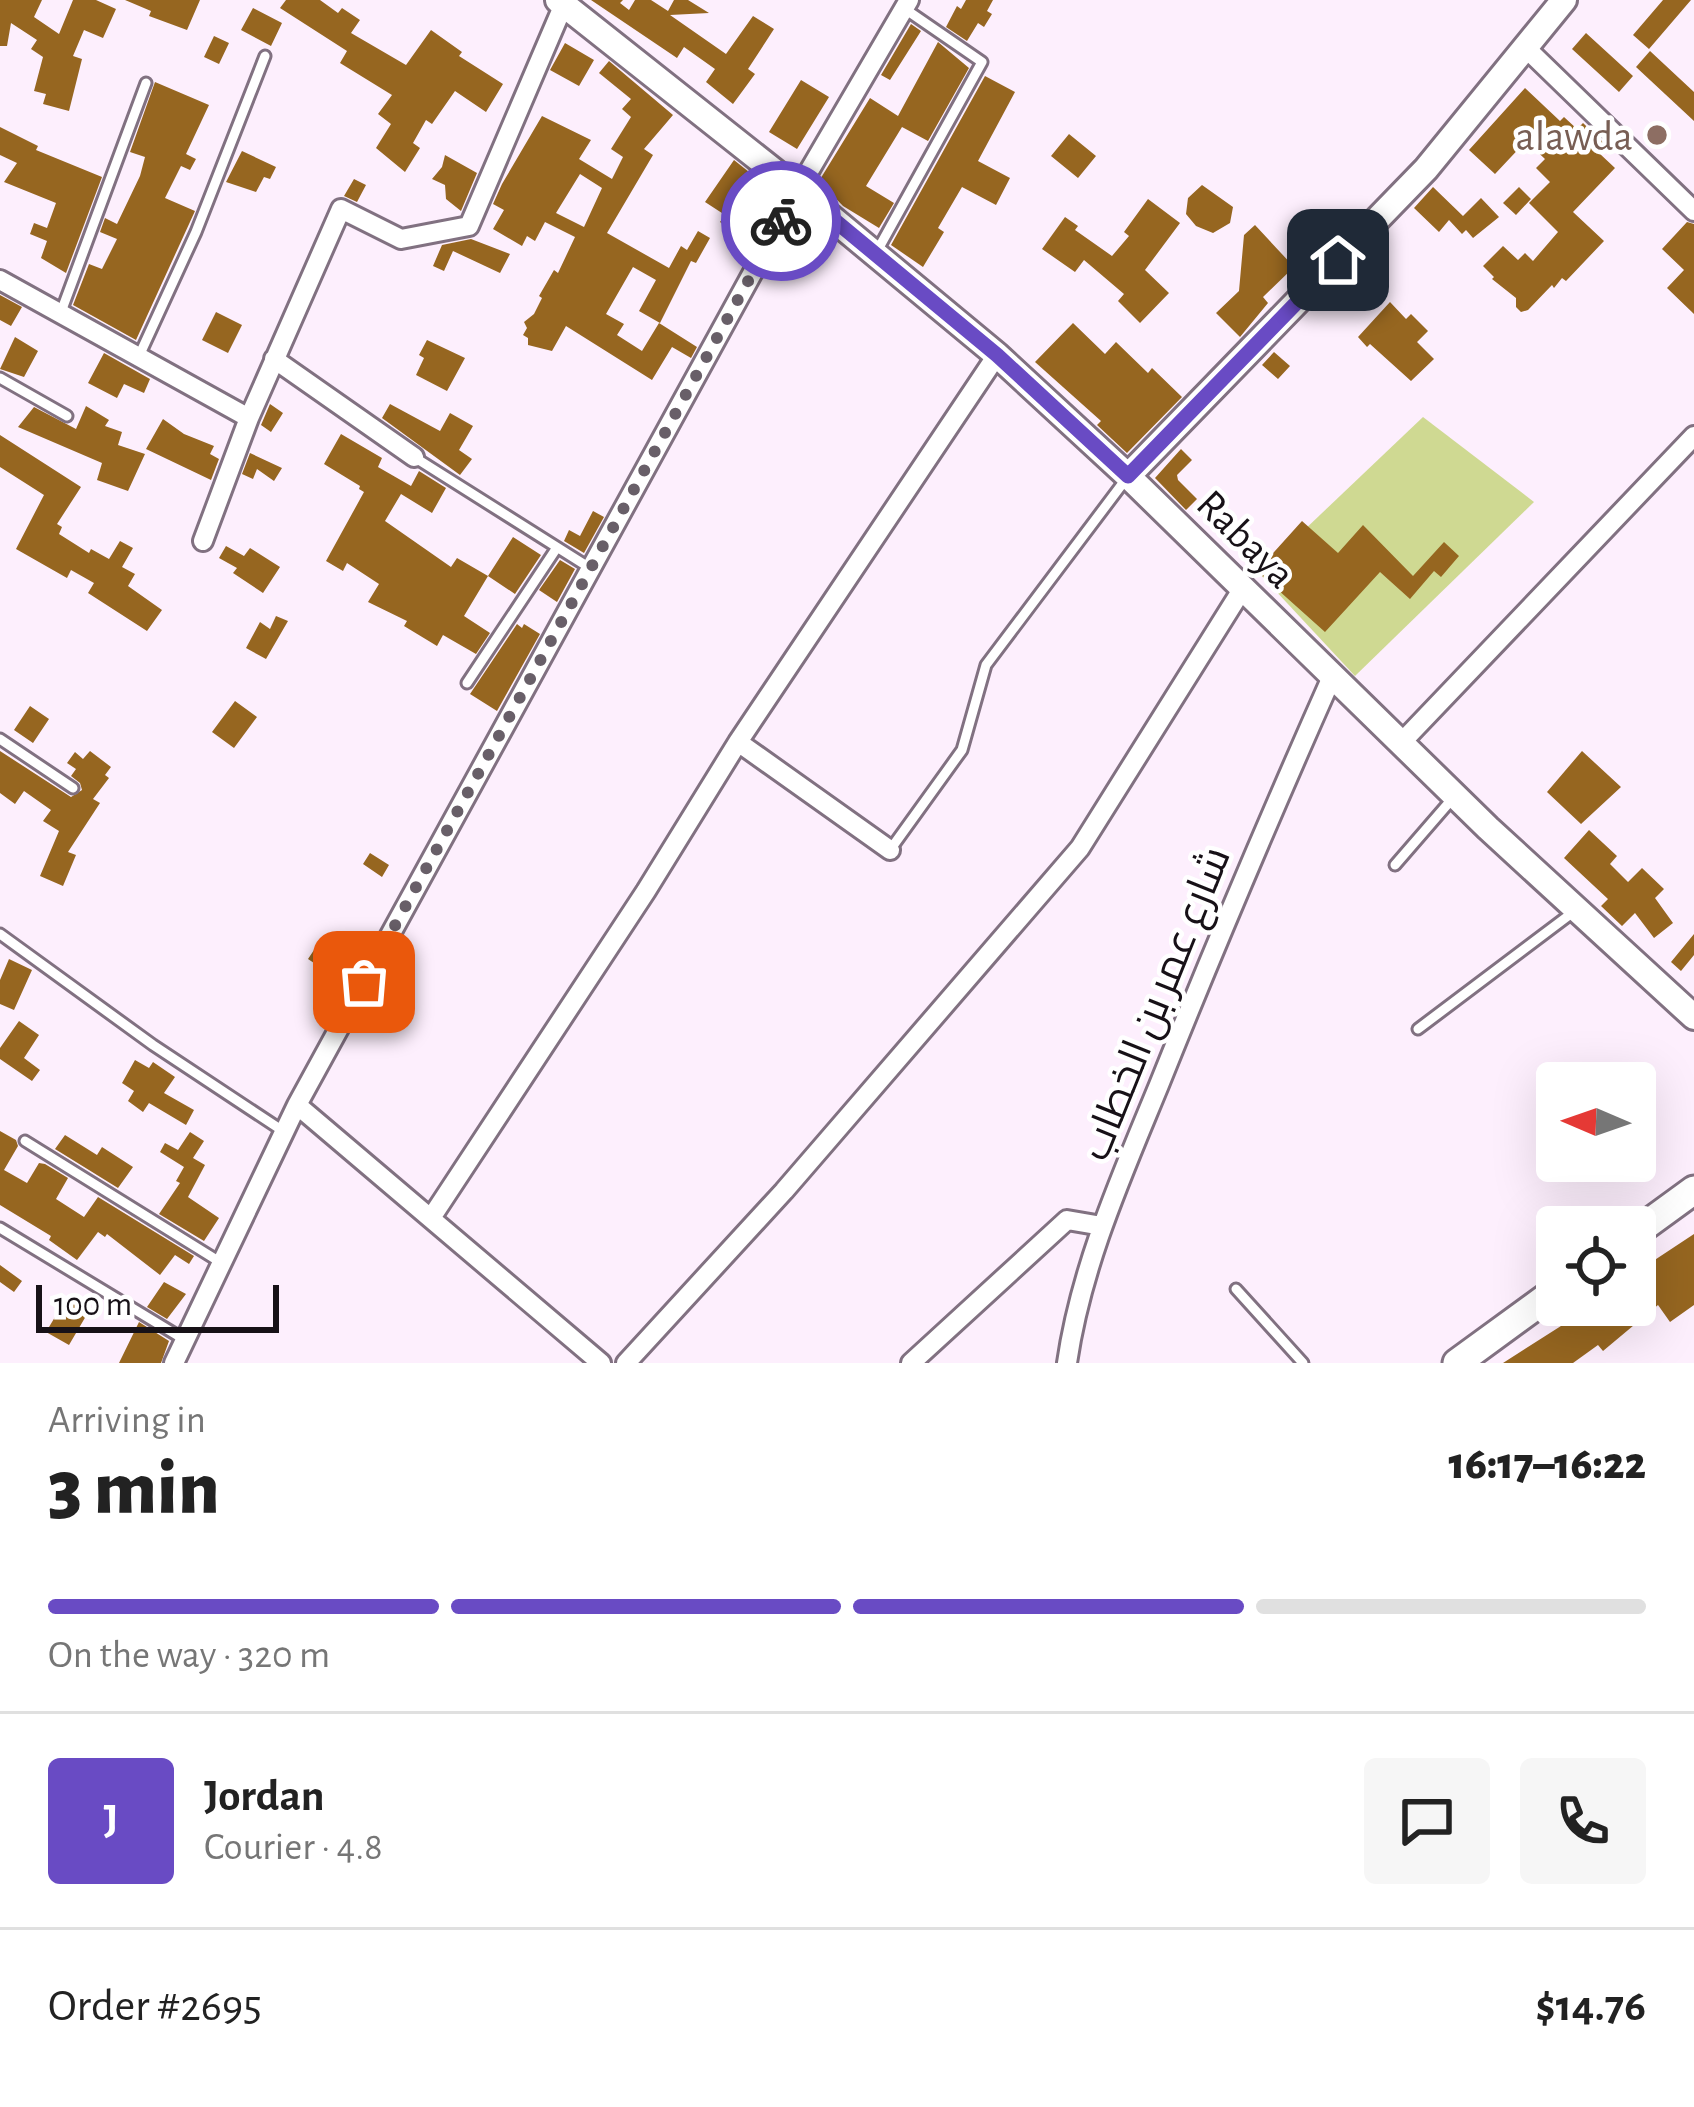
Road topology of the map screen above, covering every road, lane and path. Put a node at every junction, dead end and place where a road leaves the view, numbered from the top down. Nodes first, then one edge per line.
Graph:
1 (1564, 0) edge
2 (561, 2) edge
3 (906, 4) edge
4 (1527, 49) junction
5 (265, 56) dead end
6 (146, 83) dead end
7 (798, 190) junction
8 (1694, 211) edge
9 (876, 254) junction
10 (0, 280) edge
11 (61, 312) junction
12 (997, 355) junction
13 (139, 356) junction
14 (274, 359) junction
15 (0, 378) edge
16 (67, 416) dead end
17 (249, 418) junction
18 (1694, 436) edge
19 (414, 457) joint
20 (1128, 476) junction
21 (203, 541) dead end
22 (556, 549) junction
23 (590, 568) junction
24 (1243, 588) junction
25 (1331, 679) junction
26 (467, 683) dead end
27 (0, 739) edge
28 (738, 742) junction
29 (1401, 743) junction
30 (73, 788) dead end
31 (1457, 794) junction
32 (890, 850) joint
33 (1395, 865) dead end
34 (1576, 910) junction
35 (0, 934) edge
36 (1694, 1017) edge
37 (1418, 1029) dead end
38 (297, 1105) junction
39 (283, 1130) junction
40 (25, 1141) dead end
41 (1694, 1190) edge
42 (431, 1218) junction
43 (1656, 1218) edge
44 (1102, 1226) junction
45 (0, 1228) edge
46 (220, 1262) junction
47 (1236, 1289) dead end
48 (1536, 1304) edge
49 (185, 1340) junction
50 (174, 1363) edge
51 (601, 1363) edge
52 (626, 1363) edge
53 (911, 1363) edge
54 (1067, 1363) edge
55 (1303, 1363) edge
56 (1456, 1363) edge

1 - 4 street
2 - 7 street, Rabaya
2 - 14 street
3 - 7 street
3 - 9 lane
4 - 8 street
4 - 20 street
5 - 13 lane
6 - 11 lane
7 - 9 street, Rabaya
7 - 23 street
9 - 12 street, Rabaya
10 - 11 street
11 - 13 street
12 - 20 street, Rabaya
12 - 28 street
13 - 17 street
14 - 17 street
14 - 19 street
15 - 16 lane
17 - 21 street
18 - 29 street
19 - 22 lane
20 - 24 street, Rabaya
20 - 32 lane
22 - 23 lane
22 - 26 lane
23 - 38 street
24 - 25 street, Rabaya
24 - 52 street
25 - 29 street, Rabaya
25 - 44 street, شارع عمر بن الخطاب
27 - 30 lane
28 - 32 street
28 - 42 street
29 - 31 street, Rabaya
31 - 33 lane
31 - 34 street, Rabaya
34 - 36 street, Rabaya
34 - 37 lane
35 - 39 lane
38 - 39 street
38 - 42 street
39 - 46 street
40 - 46 lane
41 - 43 main road
42 - 51 street
44 - 53 street
44 - 54 street, شارع عمر بن الخطاب
45 - 49 lane
46 - 49 street
47 - 55 lane
48 - 56 main road
49 - 50 street

